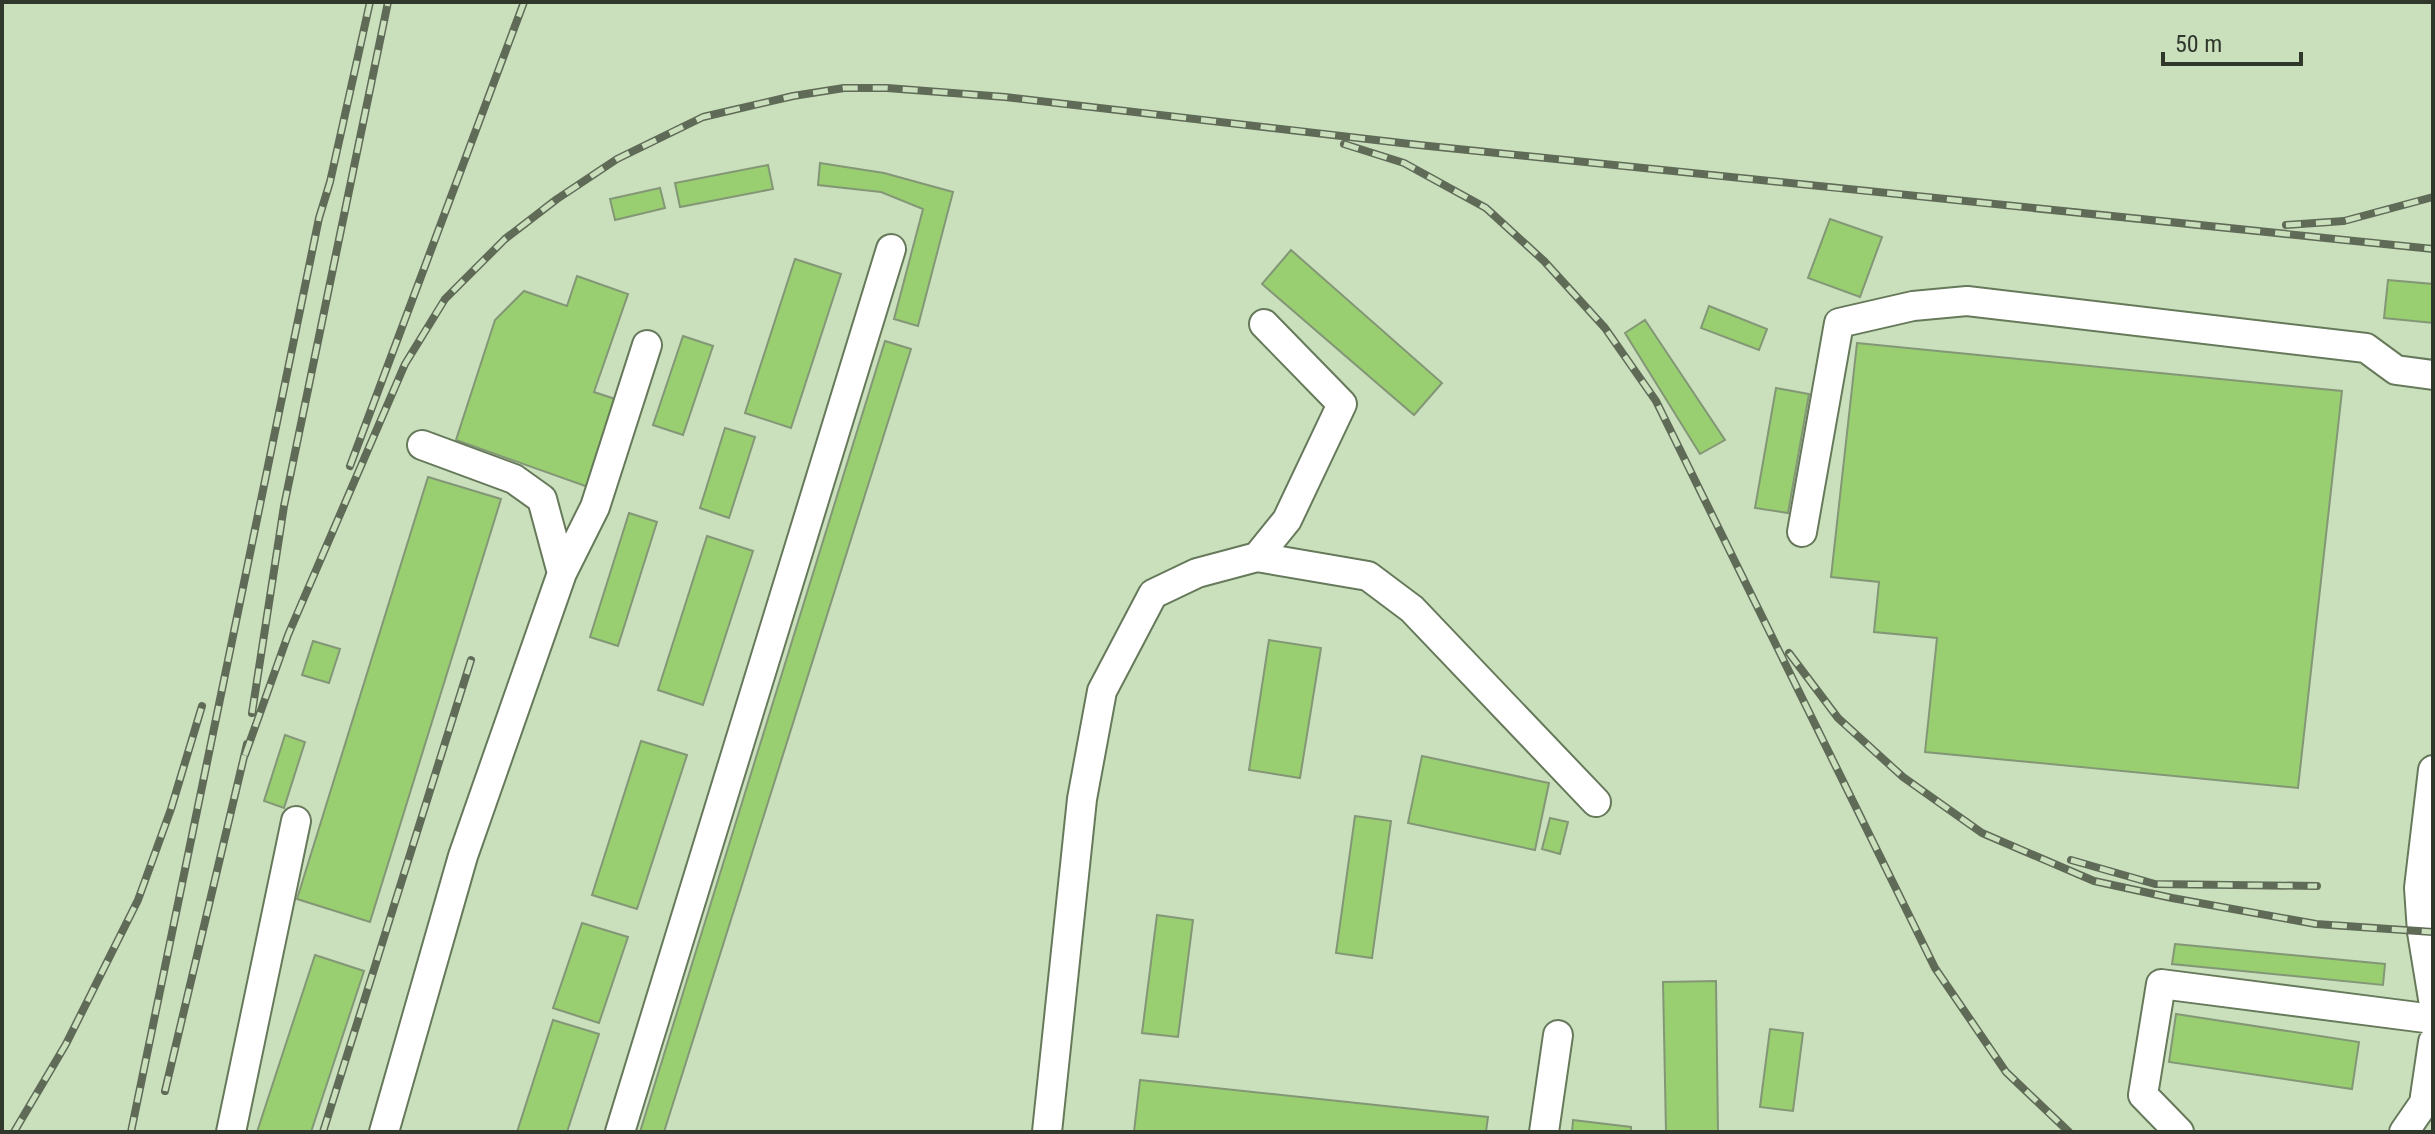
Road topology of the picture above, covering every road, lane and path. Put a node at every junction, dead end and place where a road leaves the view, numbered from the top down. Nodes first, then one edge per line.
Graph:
1 (891, 249) dead end
2 (1264, 324) dead end
3 (647, 345) dead end
4 (2433, 375) edge
5 (422, 445) dead end
6 (1802, 532) dead end
7 (1257, 557) junction
8 (562, 573) junction
9 (2433, 770) edge
10 (1596, 802) dead end
11 (296, 821) dead end
12 (2433, 999) edge
13 (2433, 1019) edge
14 (1558, 1035) dead end
15 (2433, 1042) edge
16 (231, 1132) edge
17 (384, 1132) edge
18 (620, 1132) edge
19 (1047, 1132) edge
20 (1544, 1132) edge
21 (2179, 1132) edge
22 (2404, 1132) edge

1 - 18 lane
2 - 7 lane
3 - 8 lane
4 - 6 lane
5 - 8 lane
7 - 10 lane
7 - 19 lane
8 - 17 lane
9 - 12 lane
11 - 16 lane
13 - 21 lane
14 - 20 lane
15 - 22 lane

